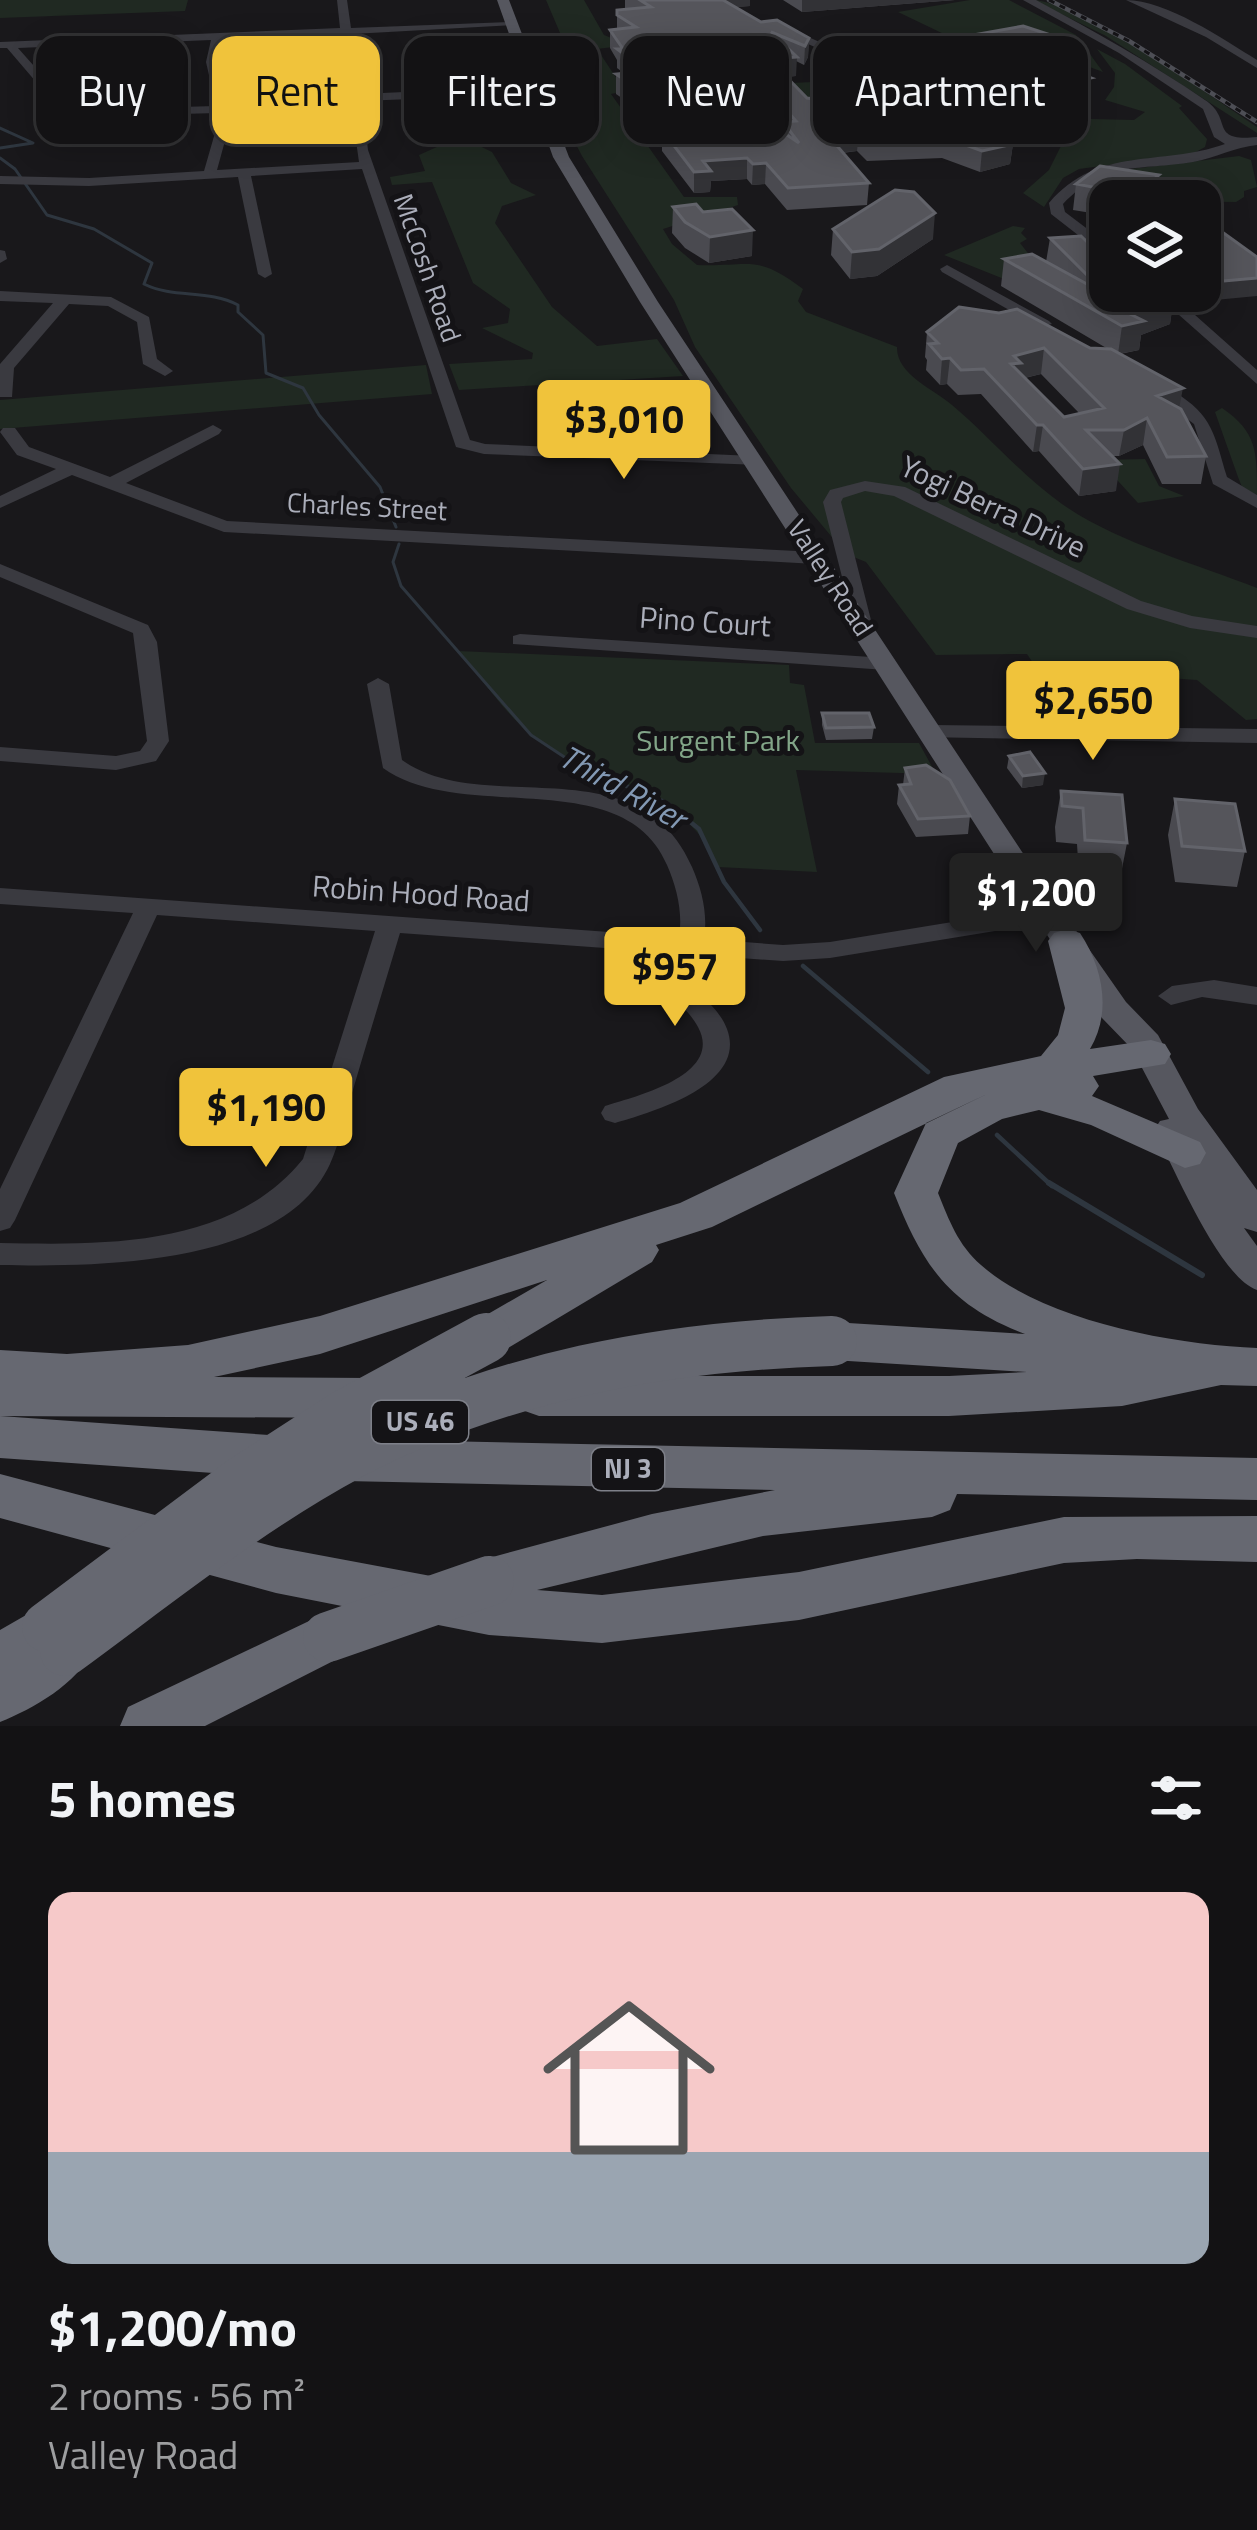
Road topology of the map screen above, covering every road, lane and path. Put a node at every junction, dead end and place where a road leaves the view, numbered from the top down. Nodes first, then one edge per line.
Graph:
1 (342, 0) edge
2 (503, 0) edge
3 (1028, 0) edge
4 (1131, 0) edge
5 (773, 23) edge
6 (512, 25) junction
7 (347, 31) junction
8 (1210, 35) junction
9 (212, 36) edge
10 (217, 36) edge
11 (348, 36) edge
12 (516, 36) edge
13 (813, 41) edge
14 (5, 45) edge
15 (1257, 49) edge
16 (1257, 65) edge
17 (212, 109) edge
18 (1217, 121) junction
19 (1257, 141) edge
20 (1232, 143) junction
21 (220, 144) edge
22 (364, 144) edge
23 (557, 144) edge
24 (1204, 155) junction
25 (367, 165) junction
26 (244, 173) junction
27 (209, 175) junction
28 (0, 180) edge
29 (1089, 237) edge
30 (947, 269) dead end
31 (266, 274) dead end
32 (0, 296) edge
33 (65, 299) junction
34 (1182, 312) edge
35 (1058, 332) edge
36 (4, 365) edge
37 (165, 371) dead end
38 (1136, 376) edge
39 (1257, 379) edge
40 (7, 393) dead end
41 (213, 430) dead end
42 (9, 432) dead end
43 (753, 461) junction
44 (71, 469) junction
45 (111, 484) junction
46 (0, 503) edge
47 (1257, 503) edge
48 (816, 558) junction
49 (0, 570) edge
50 (863, 628) junction
51 (1257, 632) edge
52 (520, 640) dead end
53 (886, 664) junction
54 (378, 684) dead end
55 (931, 732) junction
56 (1257, 736) edge
57 (0, 754) edge
58 (0, 896) edge
59 (148, 907) junction
60 (390, 924) junction
61 (1058, 927) junction
62 (688, 947) junction
63 (1172, 996) dead end
64 (1257, 996) edge
65 (1146, 1063) junction
66 (1046, 1082) junction
67 (615, 1113) dead end
68 (1185, 1154) junction
69 (696, 1215) junction
70 (1257, 1217) edge
71 (0, 1220) edge
72 (0, 1254) edge
73 (1257, 1275) edge
74 (1237, 1367) edge
75 (0, 1369) edge
76 (0, 1396) edge
77 (0, 1436) edge
78 (1257, 1480) edge
79 (0, 1496) edge
80 (1257, 1539) edge
81 (56, 1639) junction
82 (0, 1662) edge
83 (0, 1696) edge
84 (148, 1726) edge

1 - 7 street, McCosh Road
2 - 6 main road, Valley Road
3 - 18 street
4 - 8 street
5 - 13 street
6 - 7 street
6 - 12 main road, Valley Road
7 - 10 street
7 - 11 street, McCosh Road
8 - 15 street
8 - 16 street
9 - 14 street
14 - 17 street
18 - 20 street
18 - 24 street
19 - 20 street
20 - 24 street
21 - 27 street
22 - 25 street, McCosh Road
23 - 43 main road, Valley Road
24 - 29 street
25 - 26 street
25 - 43 street, McCosh Road
26 - 27 street
26 - 31 street
27 - 28 street
30 - 35 street
32 - 33 street
33 - 36 street
33 - 37 street
34 - 39 street
36 - 40 street
38 - 47 street
41 - 45 street
42 - 44 street, Charles Street
43 - 48 main road, Valley Road
44 - 45 street, Charles Street
44 - 46 street
45 - 48 street, Charles Street
48 - 50 main road, Valley Road
49 - 57 street
50 - 51 street, Yogi Berra Drive
50 - 53 main road, Valley Road
52 - 53 street, Pino Court
53 - 55 main road, Valley Road
54 - 62 street
55 - 56 street
55 - 61 main road, Valley Road
58 - 59 street, Robin Hood Road
59 - 60 street, Robin Hood Road
59 - 71 street
60 - 62 street, Robin Hood Road
60 - 72 street
61 - 62 street, Robin Hood Road
61 - 65 main road, Valley Road
61 - 66 highway
62 - 67 street
63 - 64 street
65 - 66 highway
65 - 68 main road, Valley Road
65 - 70 main road, Valley Road
66 - 68 highway
66 - 69 highway
66 - 74 highway
68 - 73 main road, Valley Road
69 - 75 highway
69 - 81 highway, bridge
74 - 76 highway
74 - 81 highway, US 46, bridge
77 - 78 highway, NJ 3
78 - 84 highway, bridge
79 - 80 highway
81 - 82 highway
81 - 83 highway, US 46

